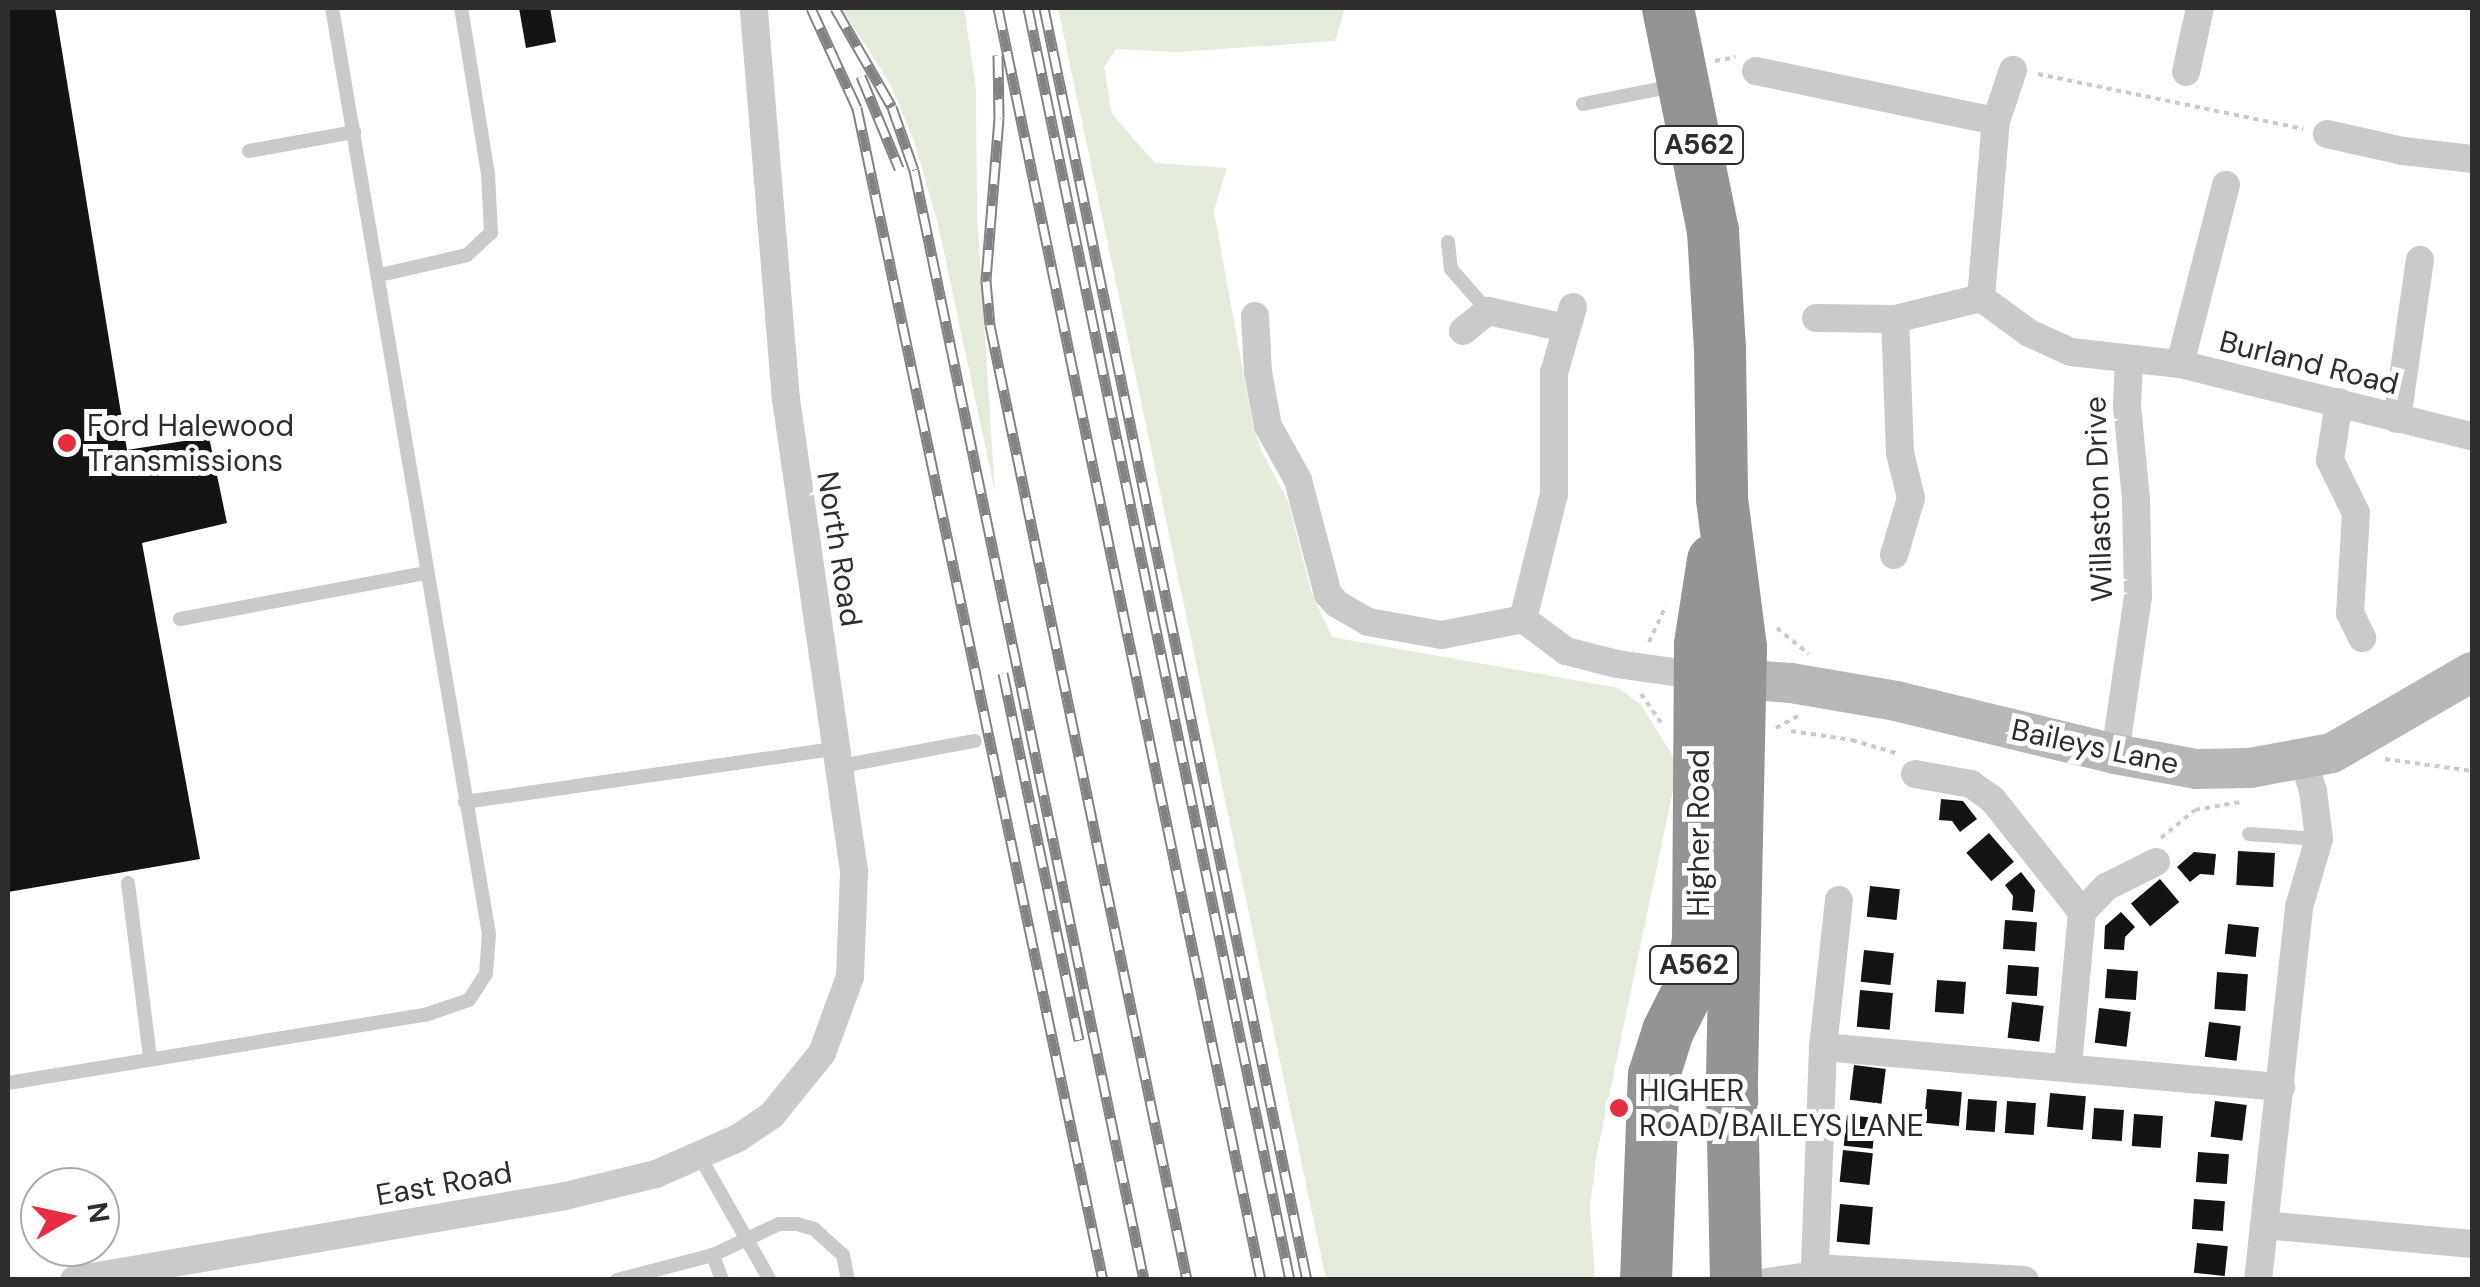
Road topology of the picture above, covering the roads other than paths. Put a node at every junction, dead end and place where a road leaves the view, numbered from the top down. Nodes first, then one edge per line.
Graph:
1 (332, 8) edge
2 (461, 8) edge
3 (754, 8) edge
4 (1668, 8) edge
5 (2200, 8) edge
6 (2014, 70) road end
7 (1756, 71) dead end
8 (2186, 72) dead end
9 (1684, 84) junction
10 (1583, 104) dead end
11 (1996, 121) junction
12 (354, 132) junction
13 (2327, 134) road end
14 (250, 151) dead end
15 (2472, 158) edge
16 (2226, 185) dead end
17 (1448, 242) dead end
18 (2420, 260) dead end
19 (380, 275) junction
20 (1981, 298) junction
21 (1488, 311) junction
22 (1255, 316) dead end
23 (1816, 318) dead end
24 (1894, 319) junction
25 (1462, 331) dead end
26 (2129, 360) junction
27 (2180, 364) junction
28 (2338, 402) junction
29 (2396, 419) junction
30 (2472, 436) edge
31 (1894, 555) dead end
32 (425, 572) junction
33 (180, 619) dead end
34 (1522, 619) junction
35 (2362, 638) dead end
36 (2472, 672) edge
37 (1720, 678) junction
38 (975, 741) dead end
39 (2114, 754) junction
40 (840, 757) junction
41 (2304, 761) junction
42 (1908, 764) road end
43 (465, 802) junction
44 (2249, 834) dead end
45 (2319, 839) junction
46 (2152, 856) road end
47 (128, 883) dead end
48 (1839, 900) dead end
49 (2082, 912) junction
50 (1823, 1046) junction
51 (150, 1058) junction
52 (2068, 1066) junction
53 (8, 1082) edge
54 (800, 1086) joint
55 (2281, 1087) junction
56 (700, 1157) junction
57 (2264, 1225) junction
58 (743, 1239) junction
59 (2472, 1244) edge
60 (713, 1255) junction
61 (1815, 1268) junction
62 (1736, 1279) edge
63 (74, 1280) edge
64 (617, 1280) edge
65 (722, 1280) edge
66 (770, 1280) edge
67 (848, 1280) edge
68 (1646, 1280) edge
69 (2025, 1280) edge
70 (2258, 1280) edge

1 - 12 lane
2 - 19 lane
3 - 40 street, North Road
4 - 9 highway, Higher Road / A562
5 - 8 street
6 - 11 street
7 - 11 street
9 - 10 lane
9 - 37 highway, Higher Road / A562
11 - 20 street
12 - 14 lane
12 - 19 lane
13 - 15 street
16 - 27 street
17 - 21 lane
18 - 29 street
19 - 32 lane
20 - 24 street
20 - 26 street, Burland Road
21 - 25 street
21 - 34 street
22 - 34 street
23 - 24 street
24 - 31 street
26 - 27 street, Burland Road
26 - 39 street, Willaston Drive
27 - 28 street, Burland Road
28 - 29 street, Burland Road
28 - 35 street
29 - 30 street, Burland Road
32 - 33 lane
32 - 43 lane
34 - 37 street
36 - 41 street, Baileys Lane
37 - 39 street, Baileys Lane
37 - 62 highway, Higher Road / A562
37 - 68 highway, Higher Road / A562
38 - 40 lane
39 - 41 street, Baileys Lane
40 - 43 lane
40 - 54 street, North Road
41 - 45 street
42 - 49 street
43 - 51 lane
44 - 45 lane
45 - 55 street
46 - 49 street
47 - 51 lane
48 - 50 street
49 - 52 street
50 - 52 street
50 - 61 street
51 - 53 lane
52 - 55 street
54 - 56 street, East Road
55 - 57 street
56 - 58 lane
56 - 63 street, East Road
57 - 59 street
57 - 70 street
58 - 60 lane
58 - 66 lane
58 - 67 lane
60 - 64 lane
60 - 65 lane
61 - 62 lane
61 - 69 street

